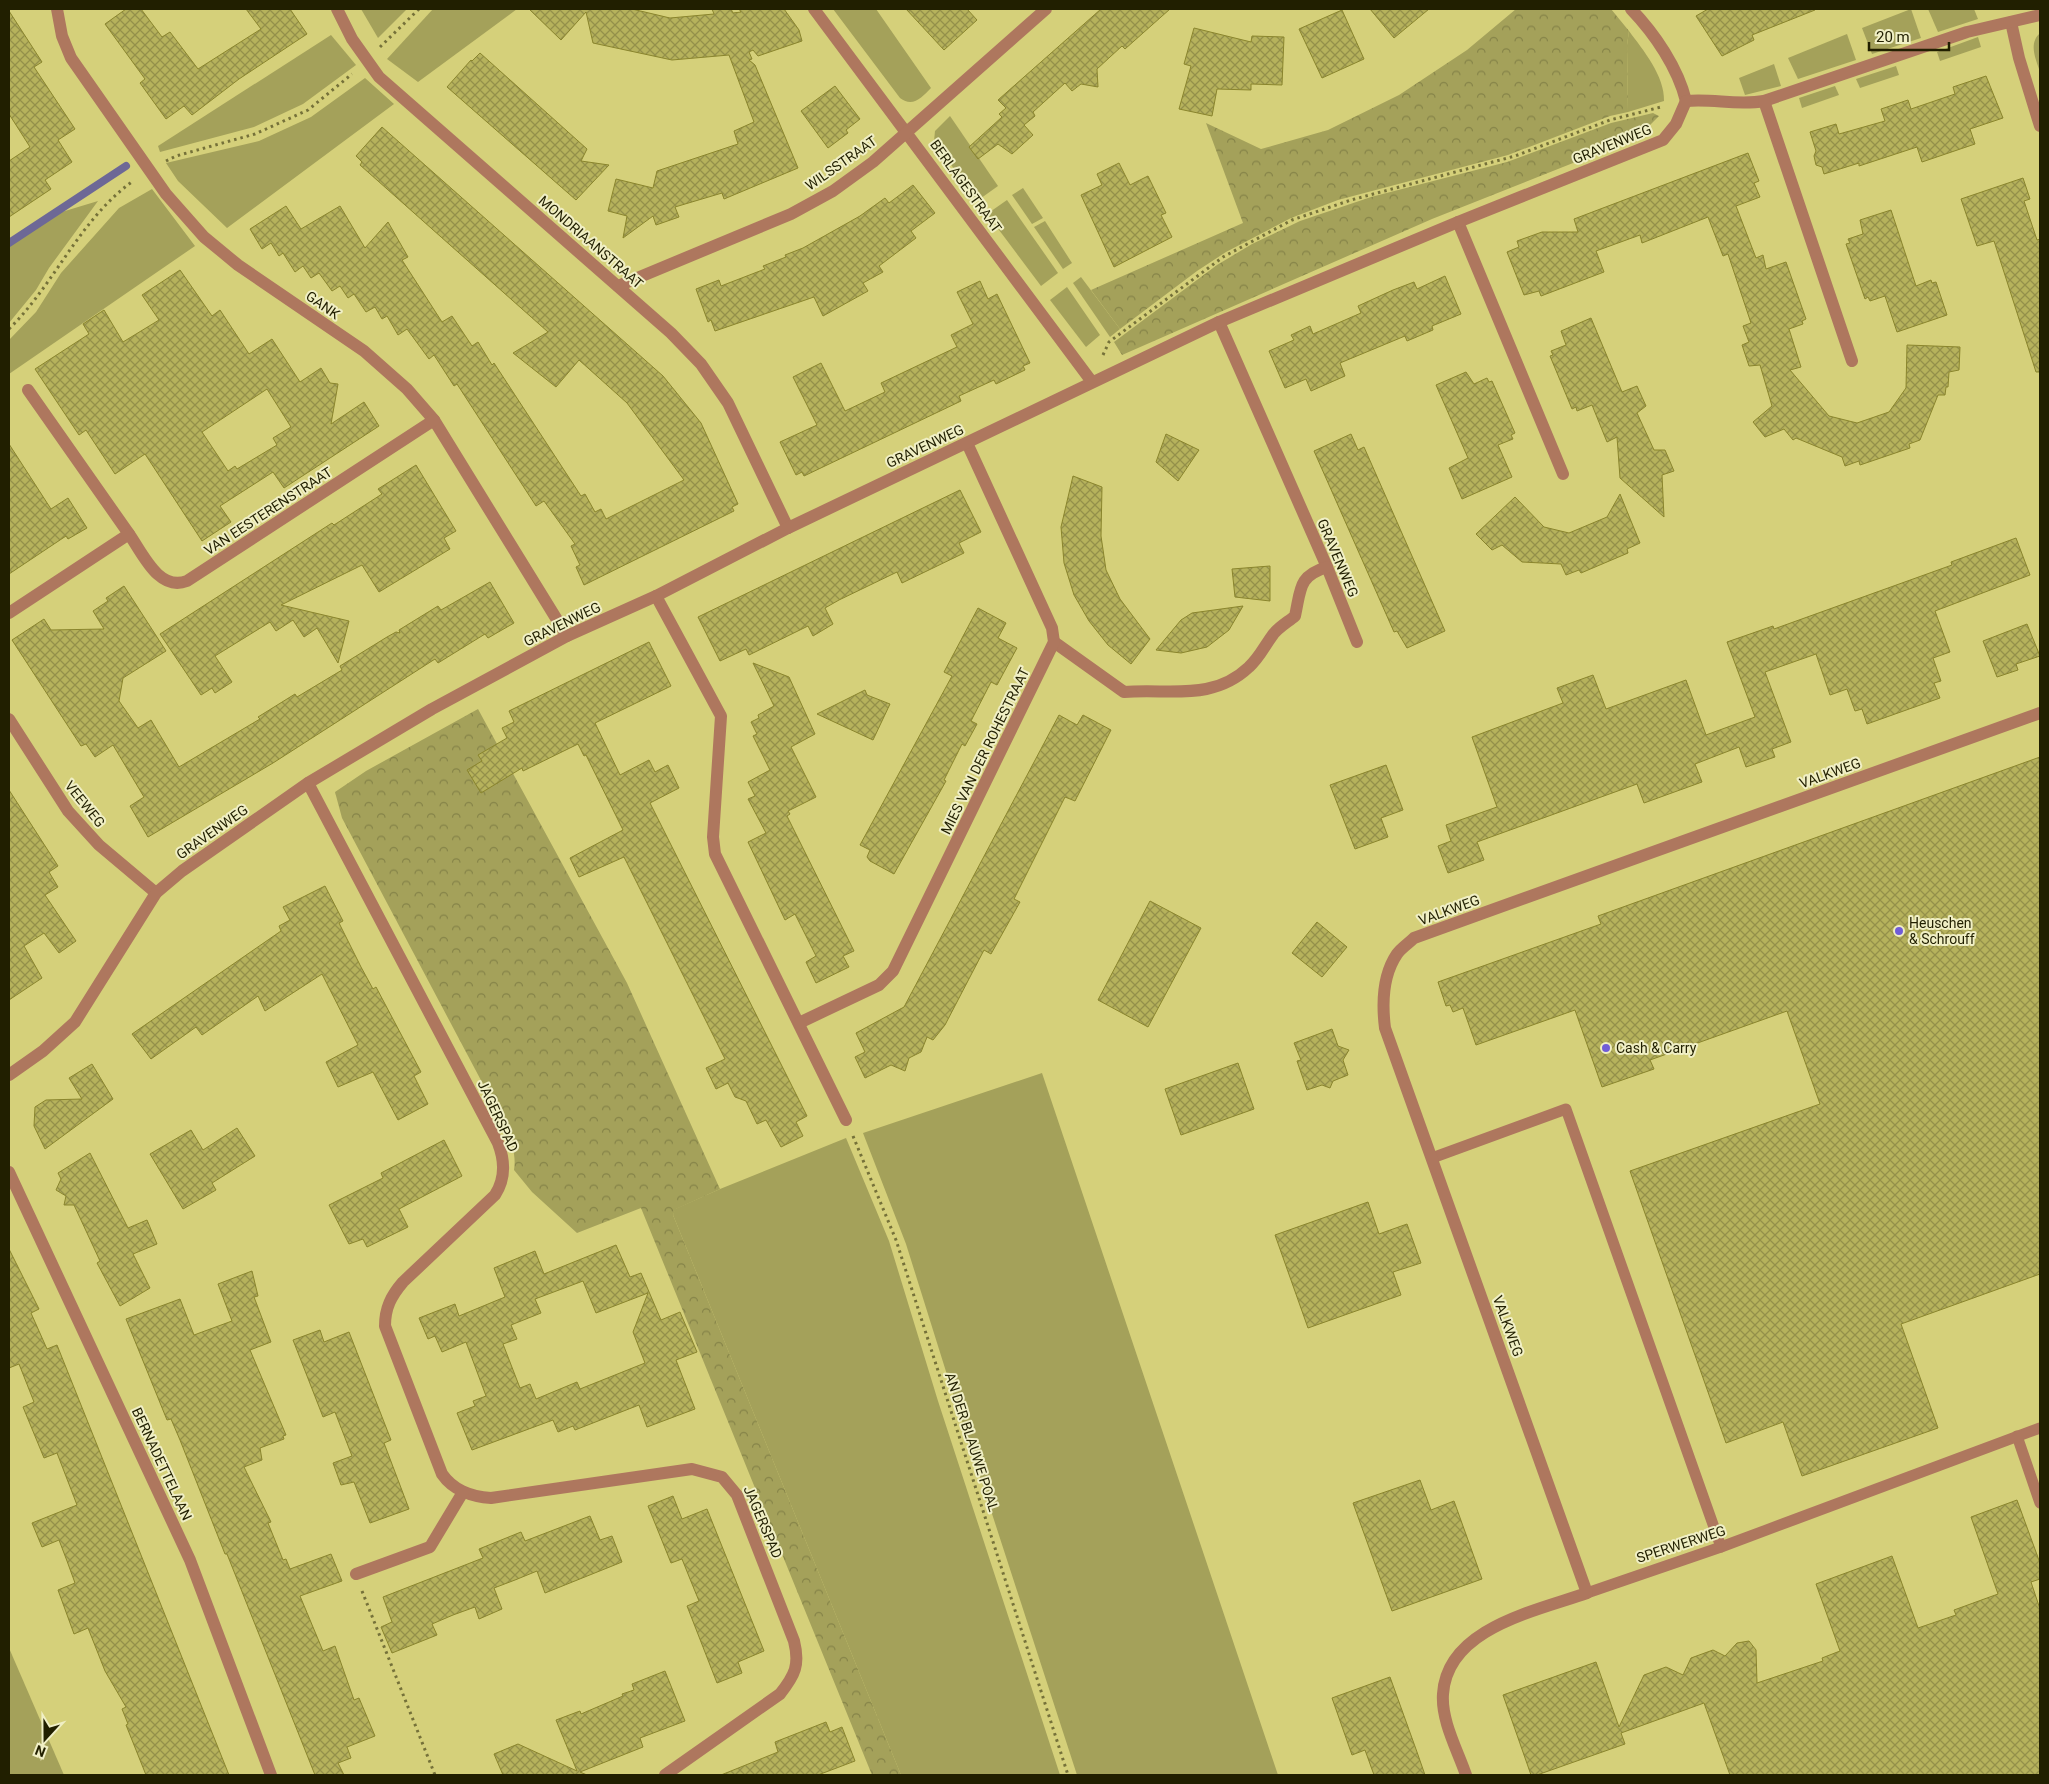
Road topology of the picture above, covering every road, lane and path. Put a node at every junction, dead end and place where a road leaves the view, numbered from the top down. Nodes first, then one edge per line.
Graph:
1 (57, 9) edge
2 (336, 9) edge
3 (419, 9) edge
4 (814, 9) edge
5 (1046, 9) edge
6 (1631, 9) edge
7 (2040, 15) edge
8 (2011, 22) junction
9 (367, 61) junction
10 (1686, 101) junction
11 (1764, 101) junction
12 (2040, 126) edge
13 (907, 132) junction
14 (149, 170) junction
15 (1458, 222) junction
16 (618, 286) junction
17 (1219, 322) junction
18 (9, 329) edge
19 (1852, 361) dead end
20 (1092, 382) junction
21 (28, 390) dead end
22 (434, 420) junction
23 (967, 443) junction
24 (1563, 474) dead end
25 (788, 528) junction
26 (129, 534) junction
27 (1327, 567) junction
28 (656, 596) junction
29 (9, 613) edge
30 (567, 636) junction
31 (1054, 642) junction
32 (1357, 642) dead end
33 (2040, 713) edge
34 (9, 719) edge
35 (308, 782) junction
36 (156, 893) junction
37 (799, 1023) junction
38 (9, 1075) edge
39 (846, 1120) joint
40 (1432, 1158) junction
41 (9, 1172) edge
42 (2040, 1428) edge
43 (2017, 1436) junction
44 (464, 1492) junction
45 (2040, 1503) edge
46 (1721, 1547) junction
47 (356, 1574) joint
48 (1587, 1593) junction
49 (271, 1775) edge
50 (435, 1775) edge
51 (665, 1775) edge
52 (1068, 1775) edge
53 (1466, 1775) edge

1 - 14 street, GANK
2 - 9 street, MONDRIAANSTRAAT
3 - 9 path
4 - 13 street, BERLAGESTRAAT
5 - 13 street, WILSSTRAAT
6 - 10 street
7 - 8 street
8 - 11 street
8 - 12 street
9 - 14 path
9 - 16 street, MONDRIAANSTRAAT
10 - 11 street
10 - 15 street, GRAVENWEG
10 - 20 path
11 - 19 street
13 - 16 street, WILSSTRAAT
13 - 20 street, BERLAGESTRAAT
14 - 18 path
14 - 22 street, GANK
15 - 17 street, GRAVENWEG
15 - 24 street
16 - 25 street, MONDRIAANSTRAAT
17 - 20 street, GRAVENWEG
17 - 27 street, GRAVENWEG
20 - 23 street, GRAVENWEG
21 - 26 street, VAN EESTERENSTRAAT
22 - 26 street, VAN EESTERENSTRAAT
22 - 30 street, GANK
23 - 25 street, GRAVENWEG
23 - 31 street
25 - 28 street, GRAVENWEG
26 - 29 street
27 - 31 street
27 - 32 street, GRAVENWEG
28 - 30 street, GRAVENWEG
28 - 37 street
30 - 35 street, GRAVENWEG
31 - 37 street, MIES VAN DER ROHESTRAAT
33 - 40 street, VALKWEG
34 - 36 street, VEEWEG
35 - 36 street, GRAVENWEG
35 - 44 street, JAGERSPAD
36 - 38 street, GRAVENWEG
37 - 39 street
39 - 52 path, AN DER BLAUWE POAL
40 - 46 lane
40 - 48 street, VALKWEG
41 - 49 street, BERNADETTELAAN
42 - 43 lane, SPERWERWEG
43 - 45 lane
43 - 46 lane, SPERWERWEG
44 - 47 street
44 - 51 street, JAGERSPAD
46 - 48 lane, SPERWERWEG
47 - 50 path
48 - 53 street, SPERWERWEG

